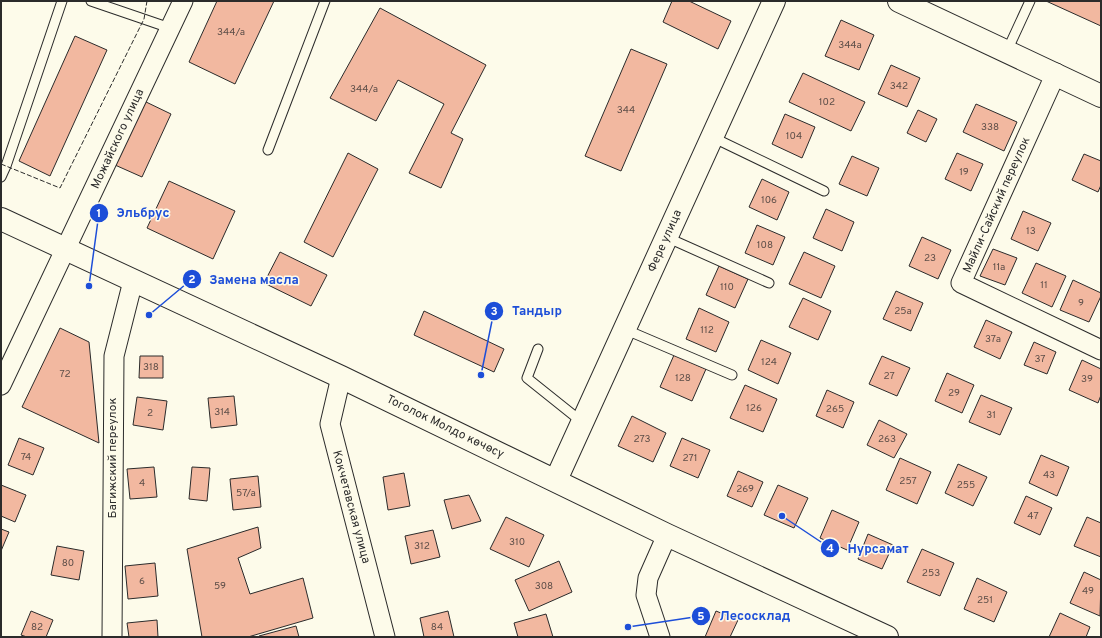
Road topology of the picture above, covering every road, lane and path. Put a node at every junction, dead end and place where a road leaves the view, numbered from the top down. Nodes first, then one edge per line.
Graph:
1 (62, 1) edge
2 (91, 1) edge
3 (325, 1) edge
4 (774, 1) edge
5 (899, 1) edge
6 (1030, 1) edge
7 (179, 3) edge
8 (170, 28) junction
9 (1007, 51) junction
10 (1056, 73) junction
11 (1101, 96) edge
12 (712, 137) junction
13 (268, 150) dead end
14 (1, 177) edge
15 (824, 191) dead end
16 (1, 219) edge
17 (666, 237) junction
18 (65, 250) junction
19 (133, 281) junction
20 (769, 283) dead end
21 (624, 329) junction
22 (538, 350) dead end
23 (1101, 350) edge
24 (732, 375) dead end
25 (341, 377) junction
26 (1, 385) edge
27 (582, 422) junction
28 (556, 480) junction
29 (667, 535) junction
30 (112, 637) edge
31 (385, 637) edge
32 (660, 637) edge
33 (887, 637) edge

1 - 14 lane
2 - 8 lane
3 - 13 lane
4 - 12 main road, Фере улица
5 - 9 main road
6 - 9 lane
7 - 8 street, Можайского улица
8 - 18 street, Можайского улица
9 - 10 main road
10 - 11 main road
10 - 23 street, Майли-Сайский переулок
12 - 15 lane
12 - 17 main road, Фере улица
16 - 18 main road, Тоголок Молдо көчөсү
17 - 20 lane
17 - 21 main road, Фере улица
18 - 19 main road, Тоголок Молдо көчөсү
18 - 26 street, Можайского улица
19 - 25 main road, Тоголок Молдо көчөсү
19 - 30 street, Багижский переулок
21 - 24 lane
21 - 27 main road, Фере улица
22 - 27 lane
25 - 28 main road, Тоголок Молдо көчөсү
25 - 31 street, Кокчетавская улица
27 - 28 main road, Фере улица
28 - 29 main road, Тоголок Молдо көчөсү
29 - 32 street
29 - 33 main road, Тоголок Молдо көчөсү

